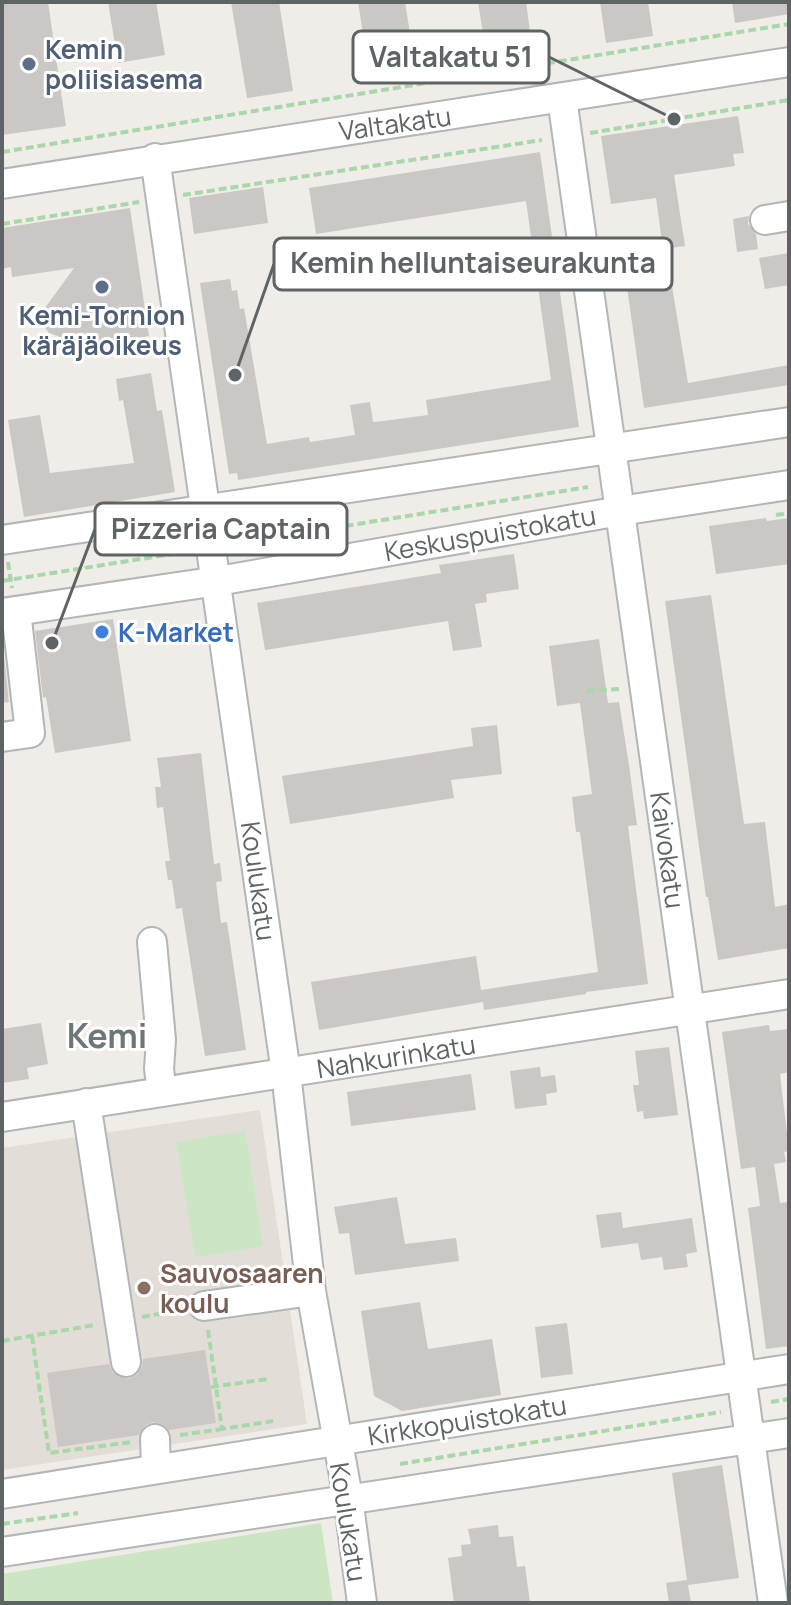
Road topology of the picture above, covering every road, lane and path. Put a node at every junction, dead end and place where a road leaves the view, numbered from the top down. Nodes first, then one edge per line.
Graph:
1 (789, 24) edge
2 (789, 62) edge
3 (562, 98) junction
4 (789, 100) edge
5 (568, 136) junction
6 (2, 152) edge
7 (155, 158) junction
8 (2, 184) edge
9 (161, 199) junction
10 (2, 224) edge
11 (789, 422) edge
12 (612, 449) junction
13 (789, 485) edge
14 (588, 487) dead end
15 (207, 509) junction
16 (620, 511) junction
17 (3, 540) edge
18 (238, 544) dead end
19 (185, 552) dead end
20 (11, 580) junction
21 (2, 581) edge
22 (218, 581) junction
23 (9, 612) edge
24 (620, 689) dead end
25 (587, 691) dead end
26 (2, 737) edge
27 (152, 942) dead end
28 (789, 994) edge
29 (690, 1010) junction
30 (286, 1073) junction
31 (162, 1092) junction
32 (86, 1103) junction
33 (2, 1117) edge
34 (311, 1291) junction
35 (204, 1306) junction
36 (121, 1321) junction
37 (32, 1336) junction
38 (2, 1341) edge
39 (126, 1362) dead end
40 (789, 1369) edge
41 (729, 1378) junction
42 (268, 1379) dead end
43 (213, 1386) junction
44 (789, 1399) edge
45 (771, 1402) dead end
46 (273, 1421) dead end
47 (222, 1429) junction
48 (789, 1433) edge
49 (155, 1439) junction
50 (750, 1439) junction
51 (336, 1441) junction
52 (398, 1464) dead end
53 (156, 1468) junction
54 (2, 1494) edge
55 (348, 1498) junction
56 (2, 1552) edge
57 (362, 1603) edge
58 (773, 1603) edge

1 - 6 path
2 - 3 street, Valtakatu
3 - 5 street, Kaivokatu
3 - 7 street, Valtakatu
4 - 5 path
5 - 9 path
5 - 12 street, Kaivokatu
7 - 8 street, Valtakatu
7 - 9 street, Koulukatu
9 - 10 path
9 - 15 street, Koulukatu
11 - 12 street
12 - 15 street
12 - 16 street, Kaivokatu
13 - 16 street, Keskuspuistokatu
14 - 18 path
15 - 17 street
15 - 22 street, Koulukatu
16 - 22 street, Keskuspuistokatu
16 - 29 street, Kaivokatu
17 - 20 path
19 - 20 path
20 - 21 path
20 - 23 path
22 - 23 street, Keskuspuistokatu
22 - 30 street, Koulukatu
23 - 26 street
24 - 25 path
27 - 31 street
28 - 29 street, Nahkurinkatu
29 - 30 street, Nahkurinkatu
29 - 41 street, Kaivokatu
30 - 31 street, Nahkurinkatu
30 - 34 street, Koulukatu
31 - 32 street, Nahkurinkatu
32 - 33 street, Nahkurinkatu
32 - 36 street
34 - 35 street
34 - 51 street, Koulukatu
35 - 36 path
35 - 43 path
36 - 37 path
36 - 39 street
37 - 38 path
37 - 49 path
40 - 41 street, Kirkkopuistokatu
41 - 50 street, Kaivokatu
41 - 51 street, Kirkkopuistokatu
41 - 52 path
42 - 43 path
43 - 47 path
44 - 45 path
46 - 47 path
47 - 49 path
48 - 50 street
49 - 53 street
50 - 55 street
50 - 58 street, Kaivokatu
51 - 53 street, Kirkkopuistokatu
51 - 55 street, Koulukatu
53 - 54 street, Kirkkopuistokatu
55 - 56 street
55 - 57 street, Koulukatu

